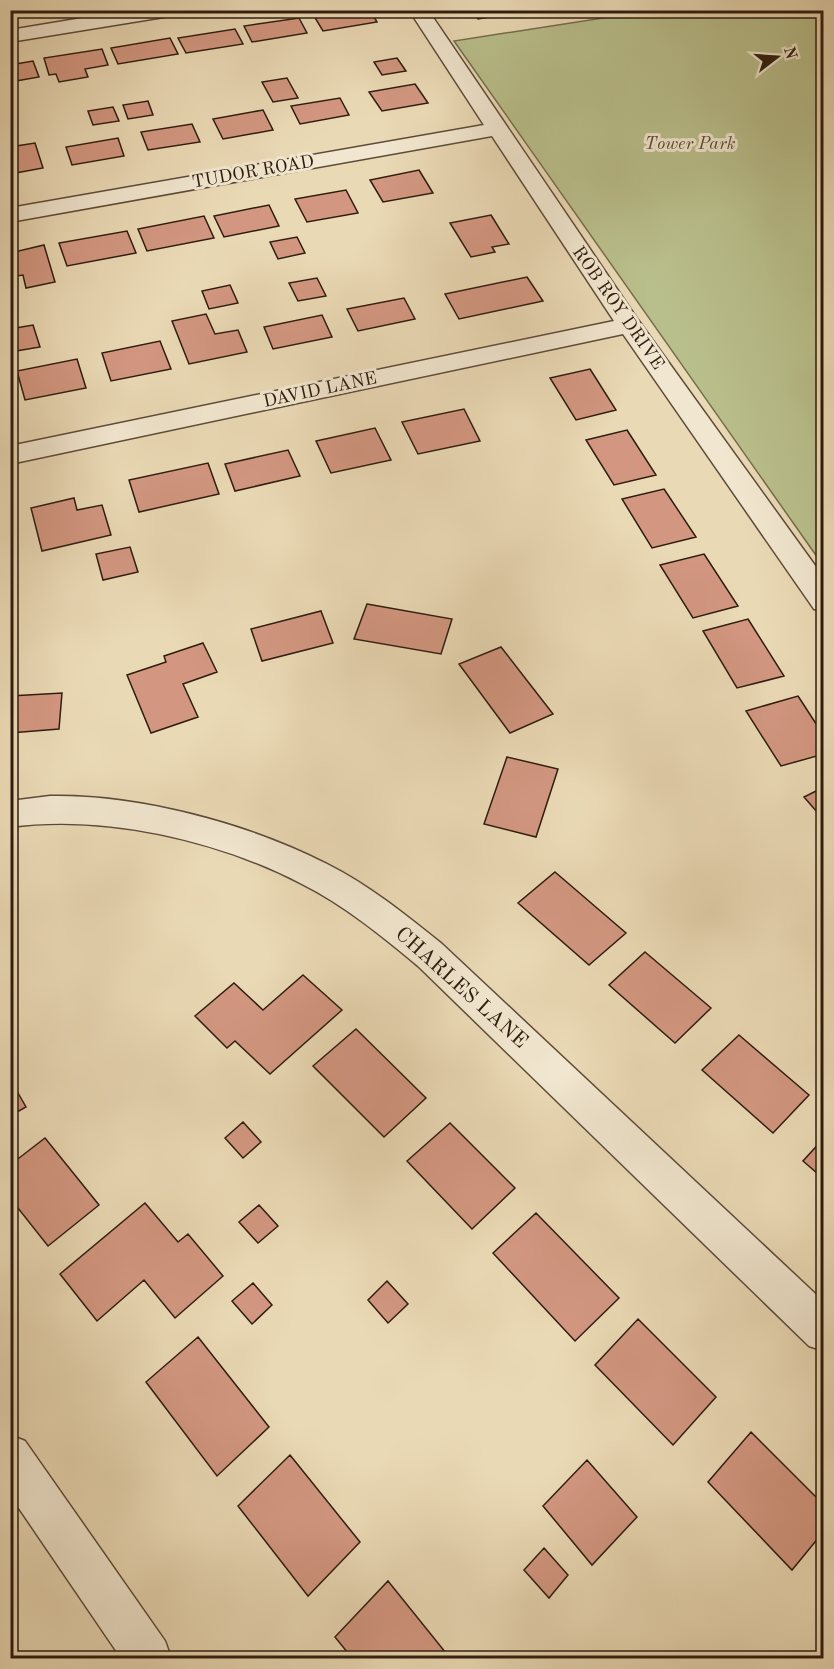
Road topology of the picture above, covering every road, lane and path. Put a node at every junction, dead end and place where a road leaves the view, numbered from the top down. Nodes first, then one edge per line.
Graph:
1 (170, 10) edge
2 (418, 10) edge
3 (10, 36) edge
4 (495, 129) junction
5 (10, 215) edge
6 (629, 325) junction
7 (10, 455) edge
8 (824, 601) edge
9 (10, 814) edge
10 (824, 1331) edge
11 (10, 1456) edge
12 (147, 1659) edge

1 - 3 street
2 - 4 street, ROB ROY DRIVE
4 - 5 street, TUDOR ROAD
4 - 6 street, ROB ROY DRIVE
6 - 7 street, DAVID LANE
6 - 8 street, ROB ROY DRIVE
9 - 10 street, CHARLES LANE
11 - 12 street

